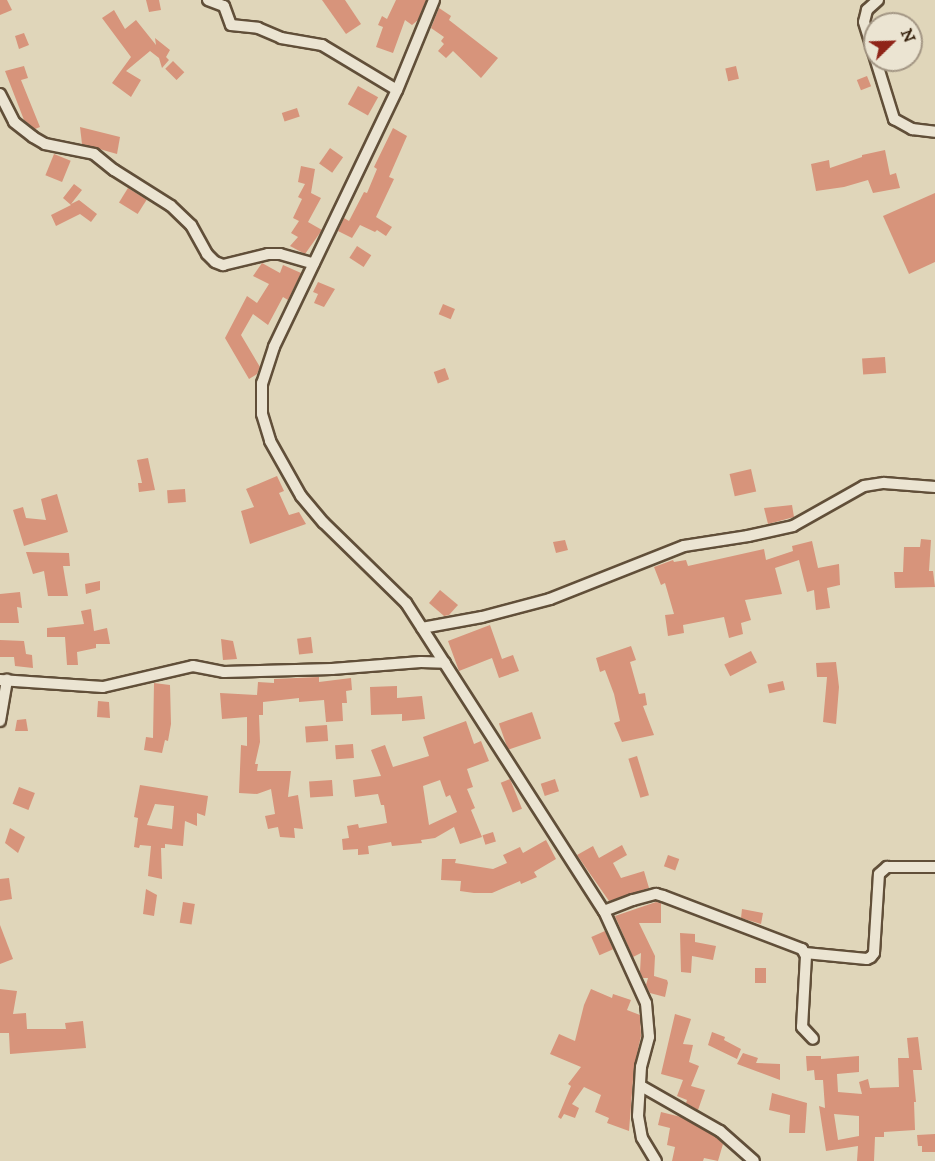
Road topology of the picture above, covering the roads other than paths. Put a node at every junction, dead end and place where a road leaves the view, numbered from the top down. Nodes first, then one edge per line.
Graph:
1 (208, 0) edge
2 (434, 0) edge
3 (878, 0) edge
4 (397, 90) junction
5 (0, 94) edge
6 (935, 132) edge
7 (314, 264) junction
8 (935, 487) edge
9 (422, 628) junction
10 (445, 663) junction
11 (3, 680) edge
12 (0, 721) edge
13 (935, 867) edge
14 (604, 911) junction
15 (806, 952) junction
16 (813, 1039) dead end
17 (641, 1086) junction
18 (656, 1161) edge
19 (754, 1161) edge

1 - 4 street
2 - 4 street
3 - 6 street
4 - 7 street
5 - 7 street
7 - 9 street
8 - 9 street
9 - 10 street
10 - 11 street
10 - 14 street
11 - 12 street
13 - 15 street
14 - 15 street
14 - 17 street
15 - 16 street
17 - 18 street
17 - 19 street

